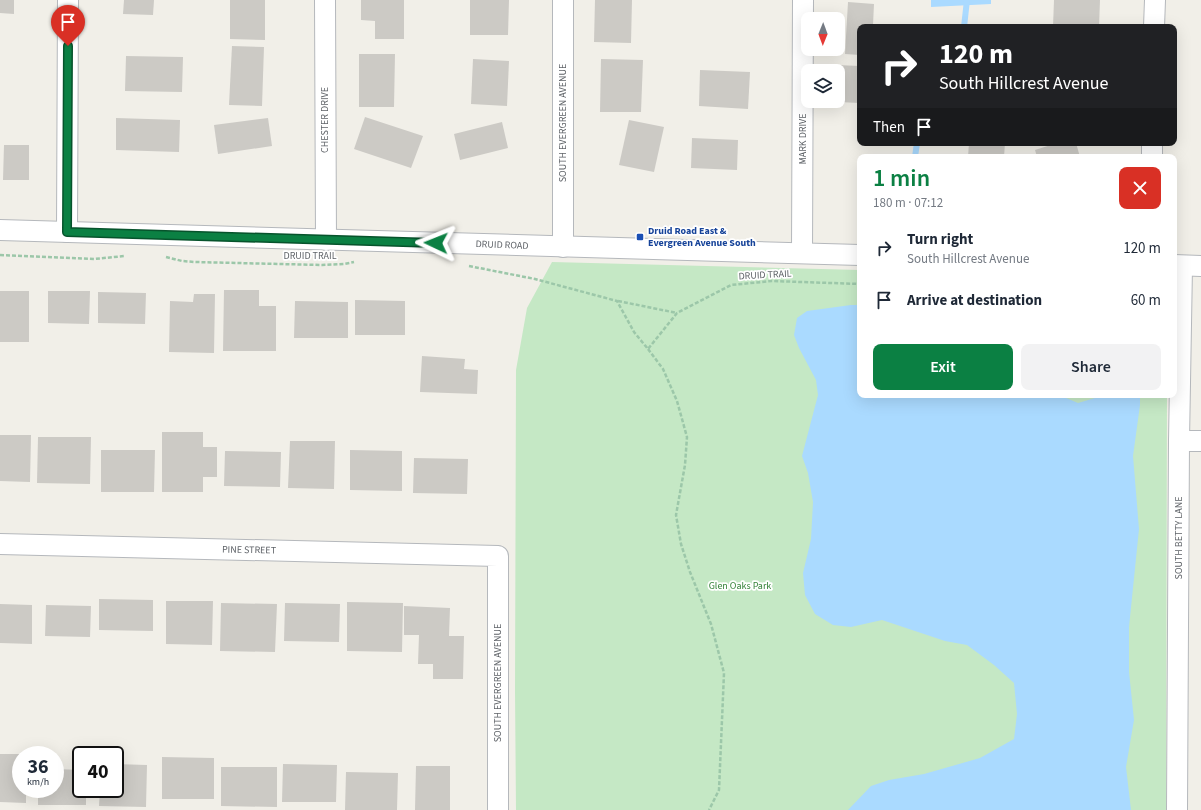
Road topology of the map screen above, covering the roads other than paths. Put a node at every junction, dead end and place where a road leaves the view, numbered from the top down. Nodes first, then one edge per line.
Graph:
1 (68, 0) edge
2 (325, 0) edge
3 (563, 0) edge
4 (803, 0) edge
5 (1155, 0) edge
6 (1154, 24) edge
7 (0, 230) edge
8 (67, 232) junction
9 (326, 240) junction
10 (563, 247) junction
11 (802, 253) junction
12 (857, 255) edge
13 (1186, 266) edge
14 (1179, 441) junction
15 (1201, 442) edge
16 (0, 544) edge
17 (498, 556) joint
18 (498, 810) edge
19 (1178, 810) edge

1 - 8 street
2 - 9 street, CHESTER DRIVE
3 - 10 street, SOUTH EVERGREEN AVENUE
4 - 11 street, MARK DRIVE
5 - 6 street
7 - 8 street, DRUID ROAD
8 - 9 street, DRUID ROAD
9 - 10 street, DRUID ROAD
10 - 11 street, DRUID ROAD
11 - 12 street, DRUID ROAD
13 - 14 street, SOUTH BETTY LANE
14 - 15 street
14 - 19 street, SOUTH BETTY LANE
16 - 17 street, PINE STREET
17 - 18 street, SOUTH EVERGREEN AVENUE

